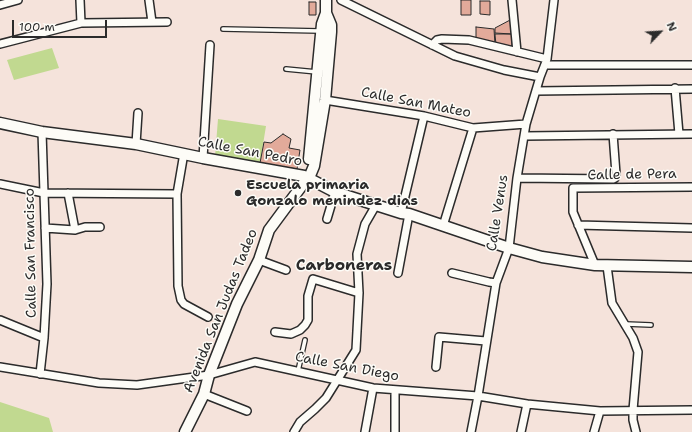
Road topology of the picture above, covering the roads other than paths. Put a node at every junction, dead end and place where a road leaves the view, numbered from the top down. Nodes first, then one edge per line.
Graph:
1 (18, 0) edge
2 (80, 0) edge
3 (149, 0) edge
4 (326, 0) edge
5 (341, 0) edge
6 (512, 0) edge
7 (554, 0) edge
8 (0, 5) edge
9 (152, 22) junction
10 (167, 22) dead end
11 (81, 23) junction
12 (223, 29) dead end
13 (327, 31) junction
14 (0, 44) edge
15 (210, 45) dead end
16 (432, 45) junction
17 (517, 52) junction
18 (546, 62) junction
19 (692, 65) edge
20 (286, 69) dead end
21 (318, 72) junction
22 (540, 77) junction
23 (675, 88) junction
24 (692, 89) edge
25 (536, 91) junction
26 (325, 100) junction
27 (138, 113) dead end
28 (424, 116) junction
29 (0, 123) edge
30 (526, 124) junction
31 (472, 128) junction
32 (42, 132) junction
33 (613, 134) junction
34 (678, 134) junction
35 (692, 134) edge
36 (525, 136) junction
37 (136, 144) junction
38 (184, 154) junction
39 (203, 158) junction
40 (517, 178) junction
41 (305, 179) junction
42 (0, 184) edge
43 (692, 187) edge
44 (335, 192) junction
45 (44, 193) junction
46 (68, 193) junction
47 (177, 194) junction
48 (376, 205) junction
49 (405, 214) junction
50 (327, 219) dead end
51 (578, 225) junction
52 (443, 226) junction
53 (45, 228) junction
54 (100, 228) dead end
55 (692, 228) edge
56 (75, 230) junction
57 (509, 248) junction
58 (259, 260) junction
59 (595, 265) junction
60 (607, 266) junction
61 (692, 266) edge
62 (286, 270) dead end
63 (398, 273) dead end
64 (452, 273) dead end
65 (496, 283) junction
66 (359, 293) junction
67 (208, 317) road end
68 (0, 320) edge
69 (624, 324) junction
70 (651, 325) dead end
71 (275, 332) dead end
72 (44, 338) junction
73 (305, 340) dead end
74 (486, 340) junction
75 (0, 367) edge
76 (436, 367) dead end
77 (298, 371) junction
78 (40, 374) junction
79 (209, 375) junction
80 (337, 381) junction
81 (373, 388) junction
82 (395, 391) junction
83 (204, 394) junction
84 (478, 396) junction
85 (527, 404) junction
86 (633, 410) junction
87 (692, 410) edge
88 (247, 411) dead end
89 (600, 411) junction
90 (185, 432) edge
91 (294, 432) edge
92 (366, 432) edge
93 (395, 432) edge
94 (471, 432) edge
95 (522, 432) edge
96 (594, 432) edge
97 (636, 432) edge

1 - 8 street
2 - 11 street
3 - 9 street
4 - 13 street, Avenida San Judas Tadeo
5 - 16 street
6 - 17 street
7 - 18 street, Calle Venus
9 - 10 street
9 - 11 street
11 - 14 street
12 - 13 lane
13 - 21 street, Avenida San Judas Tadeo
13 - 26 street, Avenida San Judas Tadeo
15 - 39 street
16 - 17 street
16 - 22 street
17 - 18 street
18 - 19 street
18 - 22 street, Calle Venus
20 - 21 lane
21 - 41 street, Avenida San Judas Tadeo
22 - 25 street, Calle Venus
23 - 24 street
23 - 25 street
23 - 34 street
25 - 30 street, Calle Venus
26 - 28 street, Calle San Mateo
26 - 41 street, Avenida San Judas Tadeo
27 - 37 street
28 - 31 street, Calle San Mateo
28 - 49 street
29 - 32 street, Calle San Pedro
30 - 31 street, Calle San Mateo
30 - 36 street, Calle Venus
31 - 52 street
32 - 37 street, Calle San Pedro
32 - 45 street, Calle San Francisco
33 - 34 street
33 - 36 street
33 - 40 street
34 - 35 street
36 - 40 street, Calle Venus
37 - 38 street, Calle San Pedro
38 - 39 street, Calle San Pedro
38 - 47 street
39 - 41 street, Calle San Pedro
40 - 57 street, Calle Venus
41 - 44 street, Calle San Pedro
41 - 58 street, Avenida San Judas Tadeo
42 - 45 street
43 - 51 street, Calle de Pera
44 - 48 street, Calle San Pedro
44 - 50 street
45 - 46 street
45 - 53 street, Calle San Francisco
46 - 47 street
46 - 56 street
47 - 67 street
48 - 49 street, Calle San Pedro
48 - 66 street
49 - 52 street, Calle San Pedro
49 - 63 street
51 - 55 street
51 - 59 street
52 - 57 street, Calle San Pedro
53 - 56 street
53 - 72 street, Calle San Francisco
54 - 56 street
57 - 59 street, Calle San Pedro
57 - 65 street, Calle Venus
58 - 62 street
58 - 79 street, Avenida San Judas Tadeo
59 - 60 street, Calle San Pedro
60 - 61 street, Calle San Pedro
60 - 69 street
64 - 65 street
65 - 74 street, Calle Venus
66 - 71 street
66 - 80 street
68 - 72 street
69 - 70 lane
69 - 86 street
72 - 78 street, Calle San Francisco
73 - 77 lane
74 - 76 street
74 - 84 street, Calle Venus
75 - 78 street, Calle San Diego
77 - 79 street, Calle San Diego
77 - 80 street, Calle San Diego
78 - 79 street, Calle San Diego
79 - 83 street, Avenida San Judas Tadeo
80 - 81 street, Calle San Diego
80 - 91 street
81 - 82 street, Calle San Diego
81 - 92 street
82 - 84 street, Calle San Diego
82 - 93 street
83 - 88 street
83 - 90 street, Avenida San Judas Tadeo
84 - 85 street, Calle San Diego
84 - 94 street, Calle Venus
85 - 89 street, Calle San Diego
85 - 95 street
86 - 87 street, Calle San Diego
86 - 89 street, Calle San Diego
86 - 97 street
89 - 96 street

